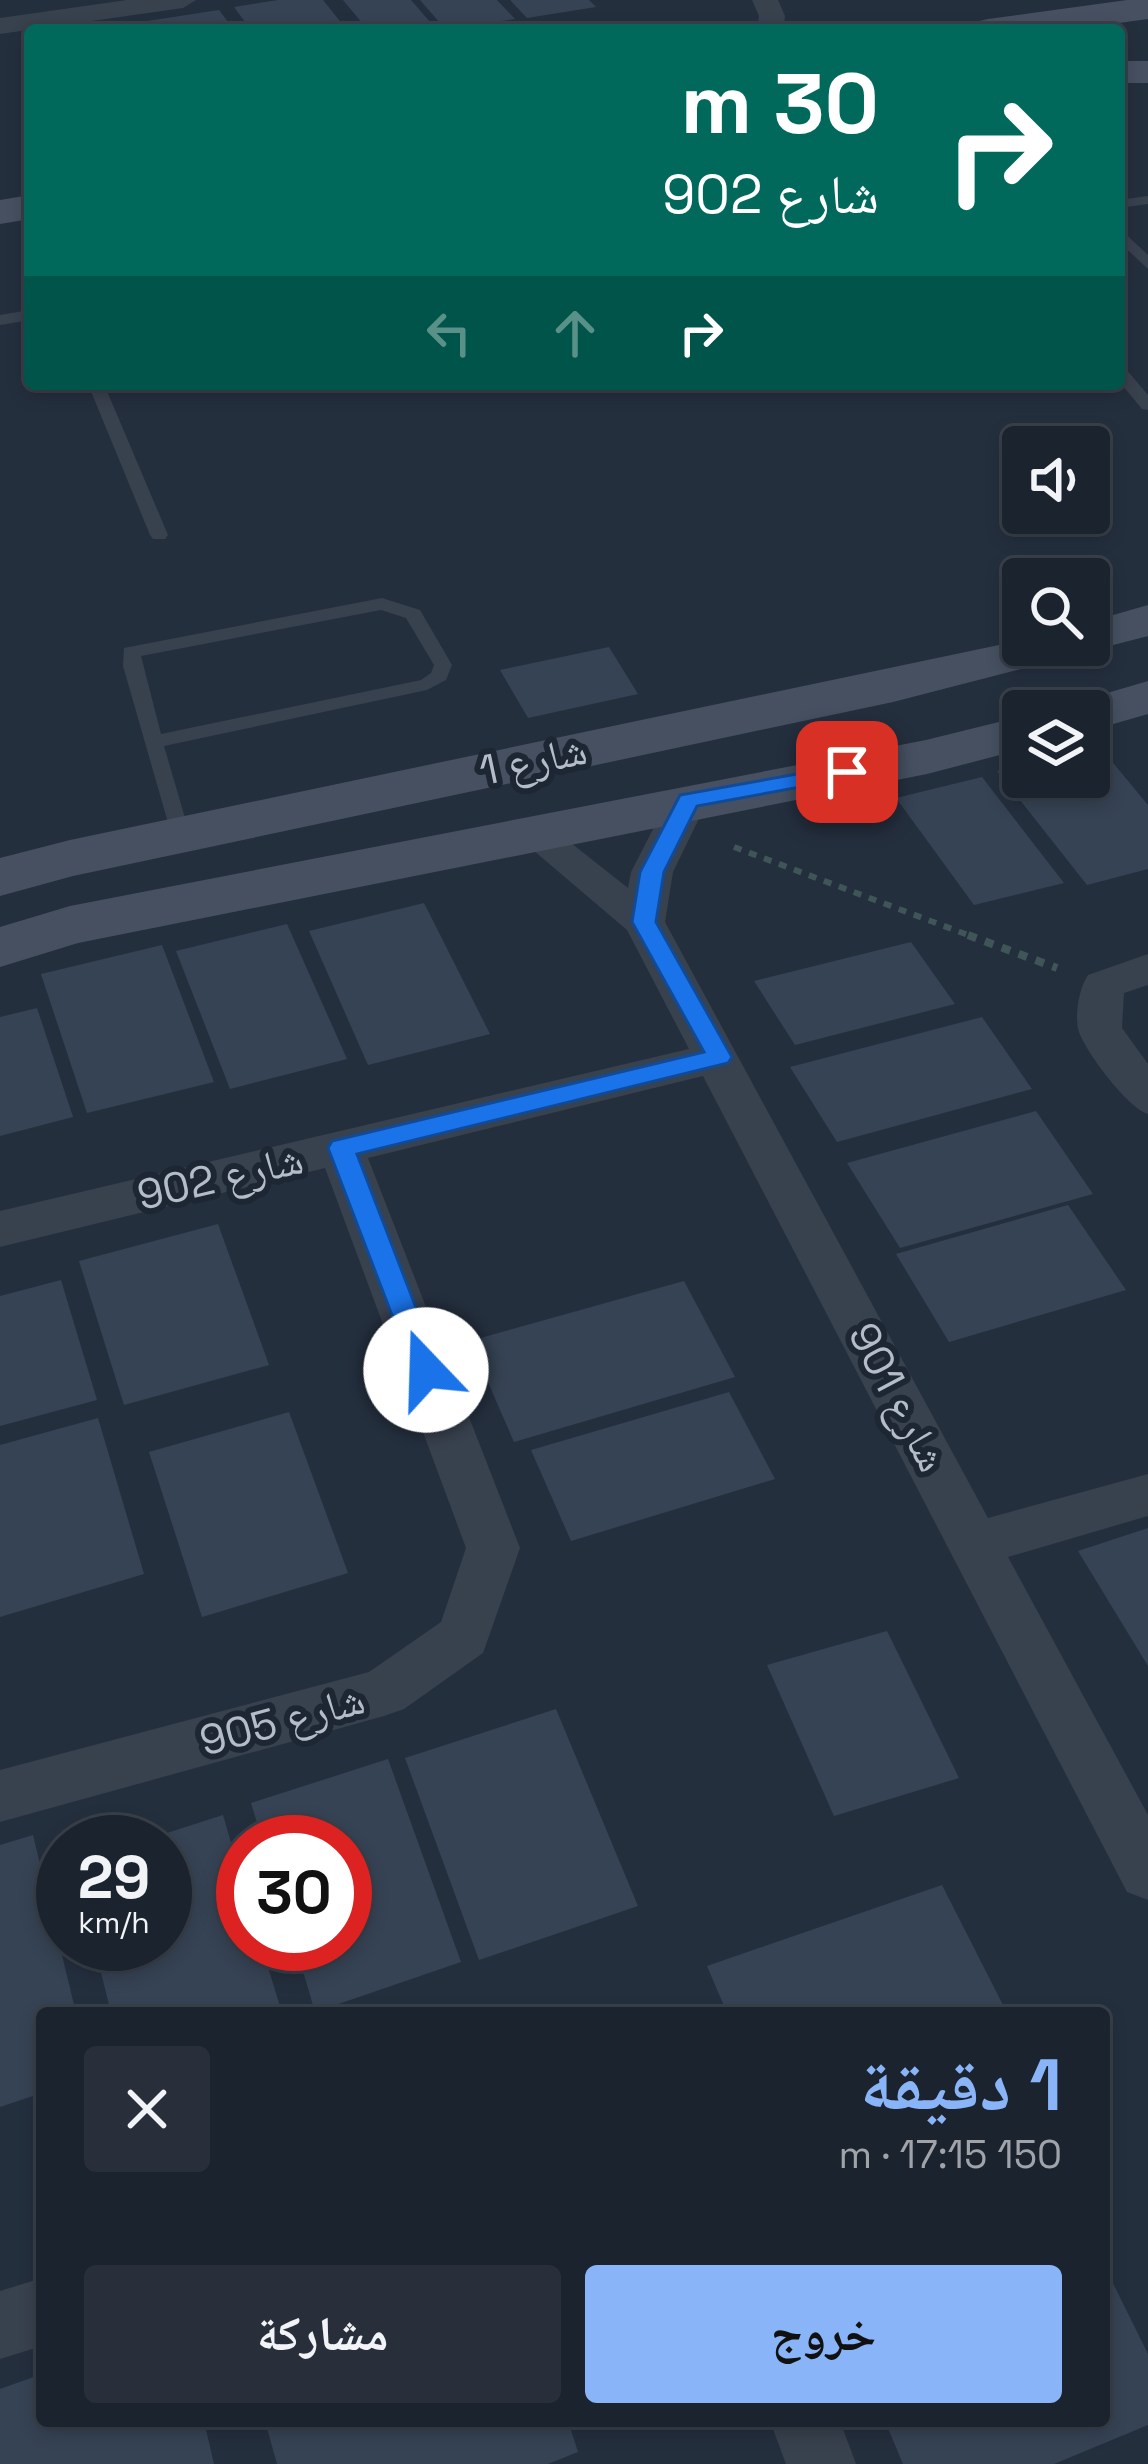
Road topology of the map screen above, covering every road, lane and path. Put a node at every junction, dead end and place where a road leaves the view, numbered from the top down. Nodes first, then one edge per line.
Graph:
1 (183, 0) edge
2 (1148, 8) edge
3 (1032, 24) edge
4 (0, 26) edge
5 (1125, 239) edge
6 (1148, 264) edge
7 (1125, 378) edge
8 (98, 390) edge
9 (1148, 404) edge
10 (159, 536) dead end
11 (1148, 620) edge
12 (1110, 632) edge
13 (1002, 660) edge
14 (1148, 697) edge
15 (833, 698) junction
16 (1110, 709) edge
17 (1002, 737) edge
18 (154, 742) junction
19 (682, 813) junction
20 (532, 833) junction
21 (180, 835) junction
22 (0, 877) edge
23 (644, 922) junction
24 (0, 947) edge
25 (1148, 969) edge
26 (1103, 985) junction
27 (719, 1057) junction
28 (1148, 1098) edge
29 (341, 1148) junction
30 (0, 1229) edge
31 (1148, 1495) edge
32 (975, 1544) junction
33 (0, 1796) edge
34 (1148, 1873) edge
35 (36, 2314) edge
36 (0, 2326) edge
37 (807, 2427) edge
38 (820, 2464) edge

1 - 4 street
2 - 3 street
5 - 6 lane
7 - 9 lane
8 - 10 lane
11 - 12 street
13 - 15 street, شارع 1
14 - 16 street
15 - 20 street
15 - 21 street, شارع 1
17 - 19 street, شارع 1
18 - 18 lane
18 - 21 lane
19 - 20 street, شارع 1
19 - 23 street
19 - 26 path
20 - 23 street, شارع 901
20 - 24 street, شارع 1
21 - 22 street, شارع 1
23 - 27 street, شارع 901
25 - 26 street
26 - 28 street
27 - 29 street, شارع 902
27 - 32 street, شارع 901
29 - 30 street, شارع 902
29 - 33 street, شارع 905
31 - 32 street
32 - 34 street, شارع 901
35 - 36 street
37 - 38 street

